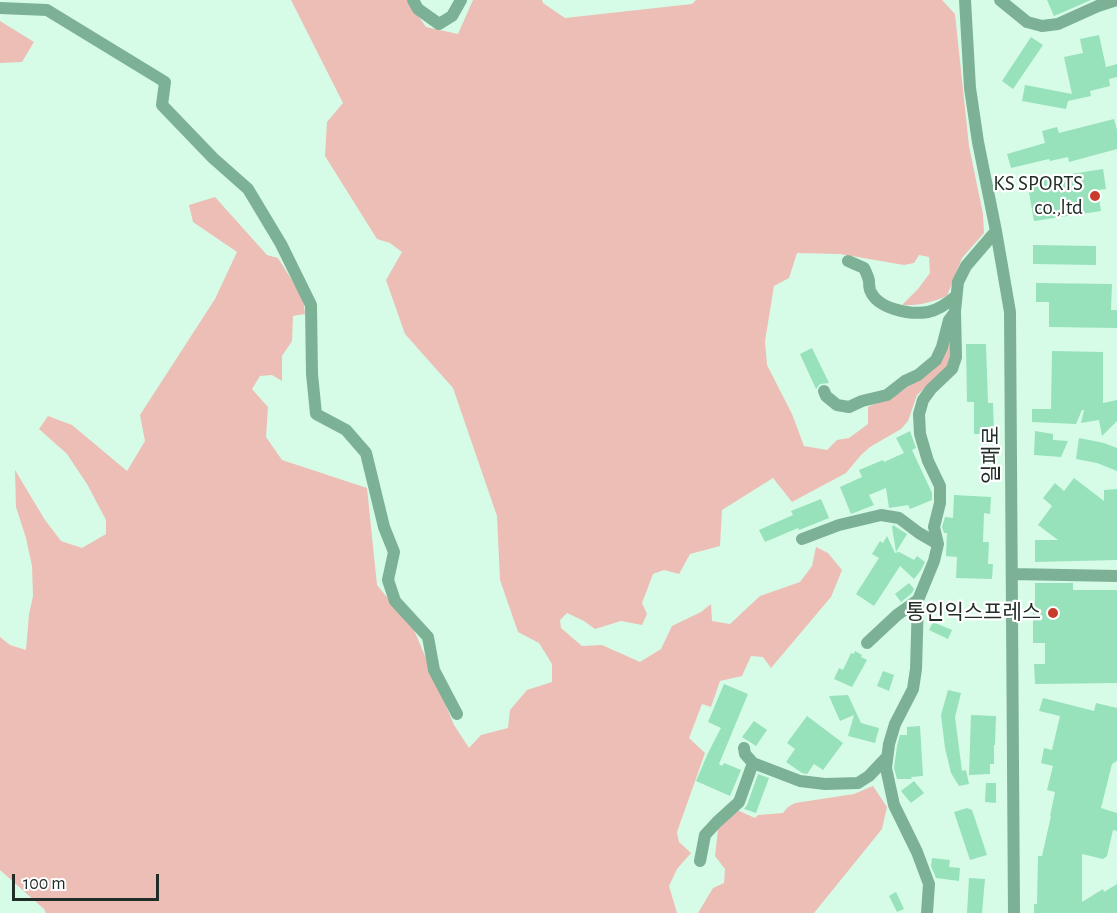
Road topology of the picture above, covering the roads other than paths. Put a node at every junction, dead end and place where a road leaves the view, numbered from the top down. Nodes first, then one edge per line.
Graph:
1 (413, 0) edge
2 (461, 0) edge
3 (965, 0) edge
4 (1000, 0) edge
5 (1117, 0) edge
6 (0, 8) edge
7 (996, 231) junction
8 (848, 261) dead end
9 (956, 296) junction
10 (955, 311) junction
11 (824, 391) dead end
12 (802, 539) dead end
13 (938, 544) junction
14 (1012, 574) junction
15 (1117, 576) edge
16 (918, 600) junction
17 (867, 643) dead end
18 (457, 714) dead end
19 (744, 747) dead end
20 (887, 757) junction
21 (753, 763) junction
22 (700, 861) dead end
23 (927, 913) edge
24 (1014, 913) edge

1 - 2 street
3 - 7 street, 일패로
4 - 5 street
6 - 18 street
7 - 9 street
7 - 14 street, 일패로
8 - 9 street
9 - 10 street
10 - 11 street
10 - 13 street
12 - 13 street
13 - 16 street
14 - 15 street
14 - 24 street, 일패로
16 - 17 street
16 - 20 street
19 - 21 street
20 - 21 street
20 - 23 street
21 - 22 street

